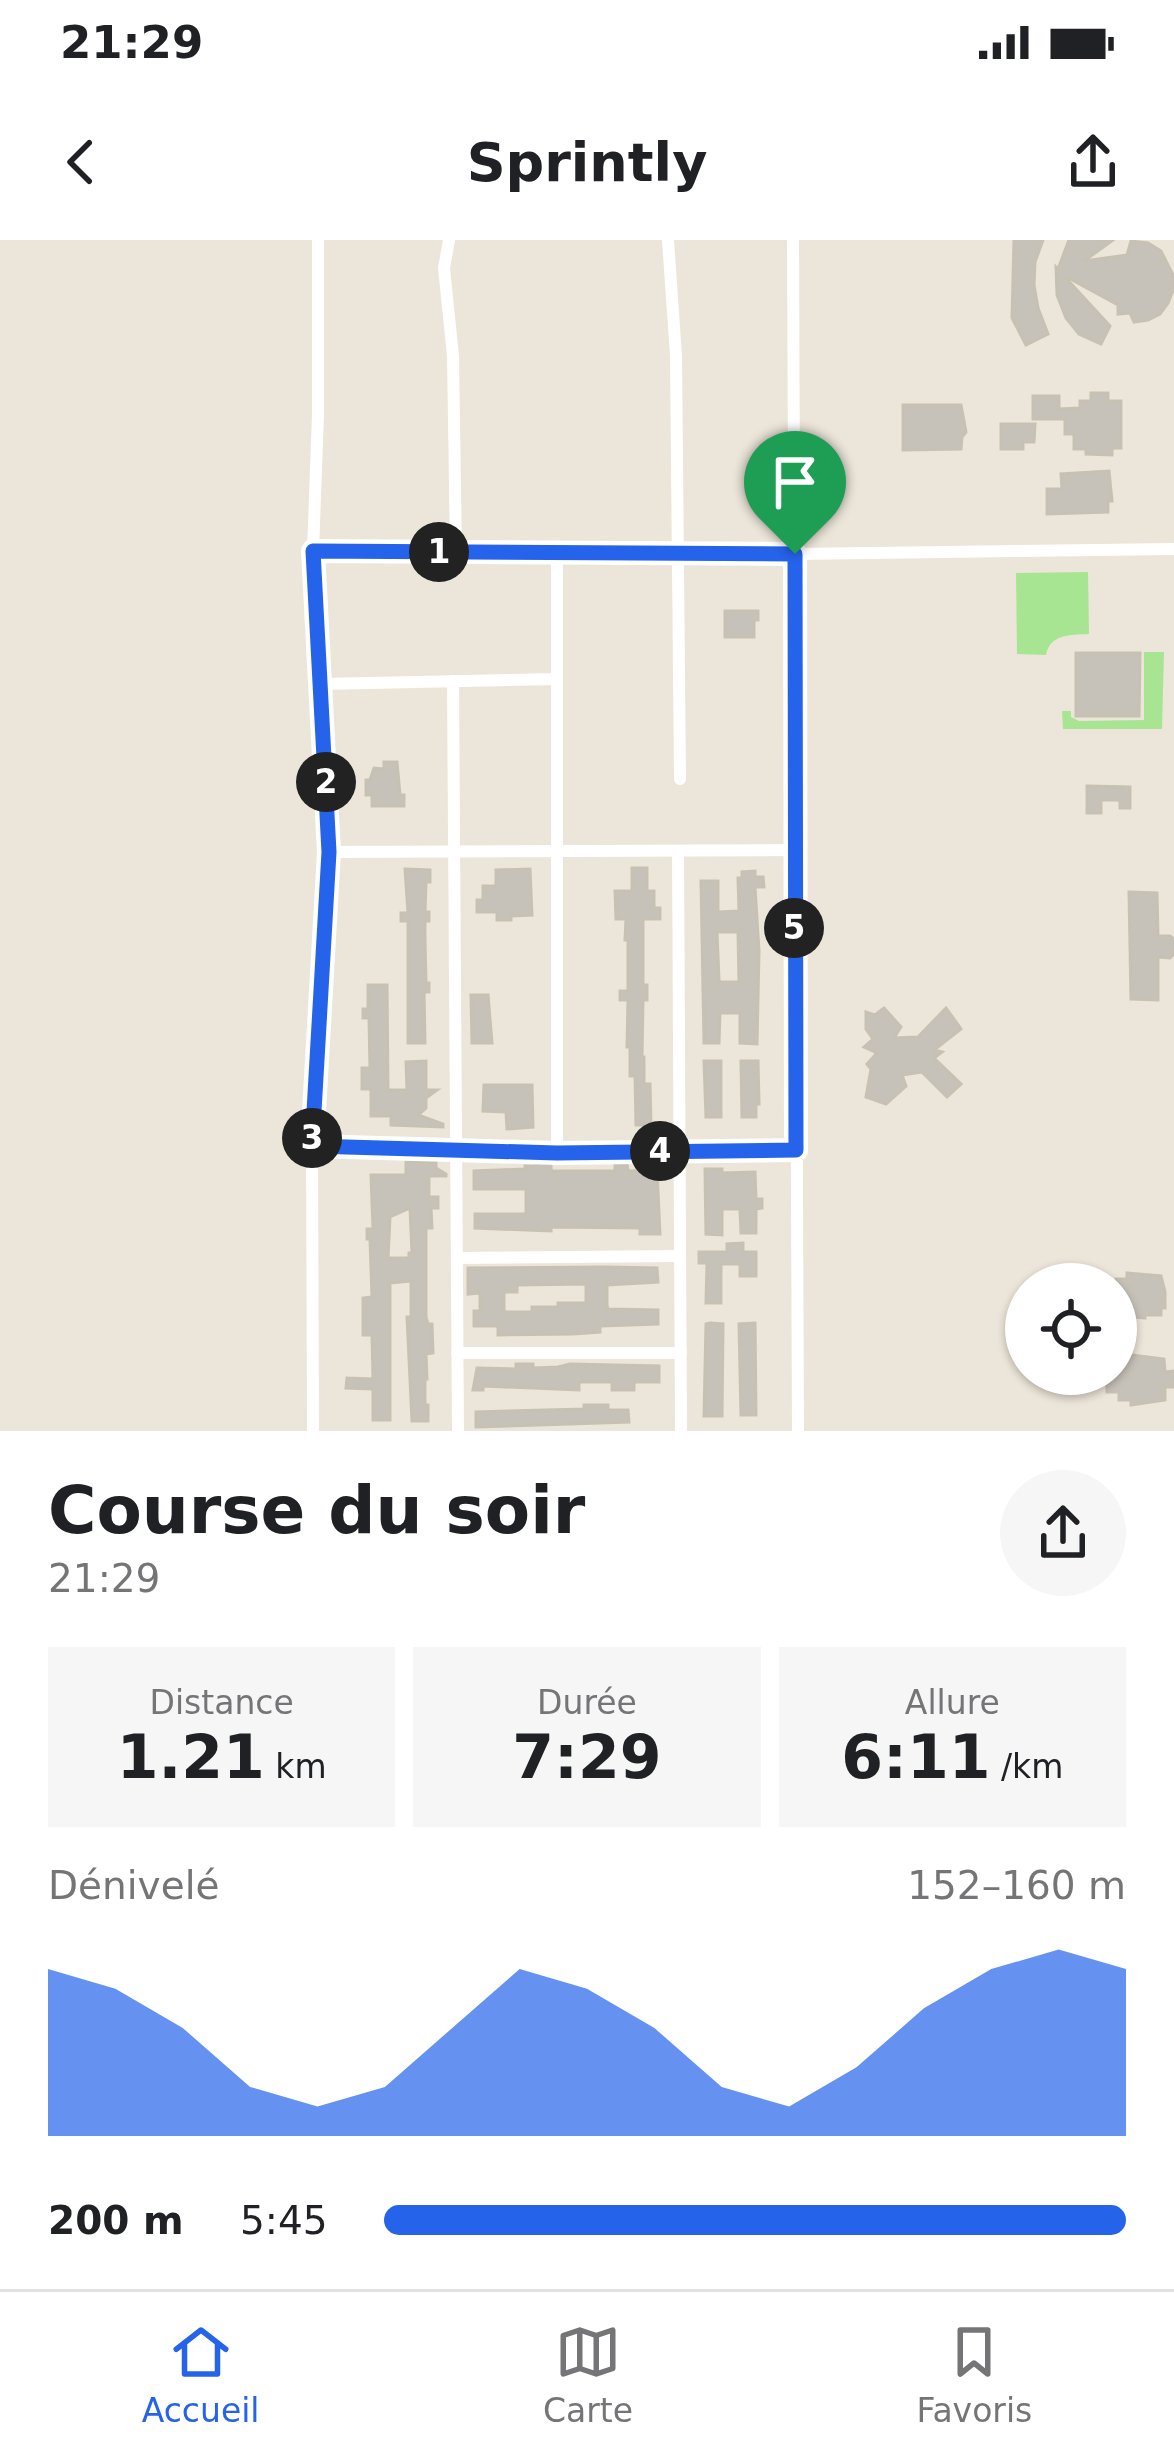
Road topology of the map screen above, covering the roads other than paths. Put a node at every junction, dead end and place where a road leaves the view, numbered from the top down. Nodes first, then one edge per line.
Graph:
1 (318, 240) edge
2 (449, 240) edge
3 (668, 240) edge
4 (793, 240) edge
5 (1174, 549) edge
6 (313, 551) junction
7 (456, 552) junction
8 (557, 552) junction
9 (678, 553) junction
10 (795, 554) junction
11 (556, 679) junction
12 (453, 681) junction
13 (322, 684) junction
14 (680, 778) dead end
15 (794, 850) junction
16 (557, 851) junction
17 (678, 851) junction
18 (329, 852) junction
19 (454, 852) junction
20 (312, 1146) junction
21 (456, 1150) junction
22 (796, 1150) junction
23 (680, 1151) junction
24 (557, 1153) junction
25 (680, 1256) junction
26 (457, 1258) junction
27 (458, 1353) junction
28 (681, 1353) junction
29 (314, 1431) edge
30 (458, 1431) edge
31 (681, 1431) edge
32 (798, 1431) edge

1 - 6 street
2 - 7 street
3 - 9 street
4 - 10 street
5 - 10 street
6 - 7 street
6 - 13 street
7 - 8 street
8 - 9 street
8 - 11 street
9 - 10 street
9 - 14 street
10 - 15 street
11 - 12 street
11 - 16 street
12 - 13 street
12 - 19 street
13 - 18 street
15 - 17 street
15 - 22 street
16 - 17 street
16 - 19 street
16 - 24 street
17 - 23 street
18 - 19 street
18 - 20 street
19 - 21 street
20 - 21 street
20 - 29 street
21 - 24 street
21 - 26 street
22 - 23 street
22 - 32 street
23 - 24 street
23 - 25 street
25 - 26 street
25 - 28 street
26 - 27 street
27 - 28 street
27 - 30 street
28 - 31 street

